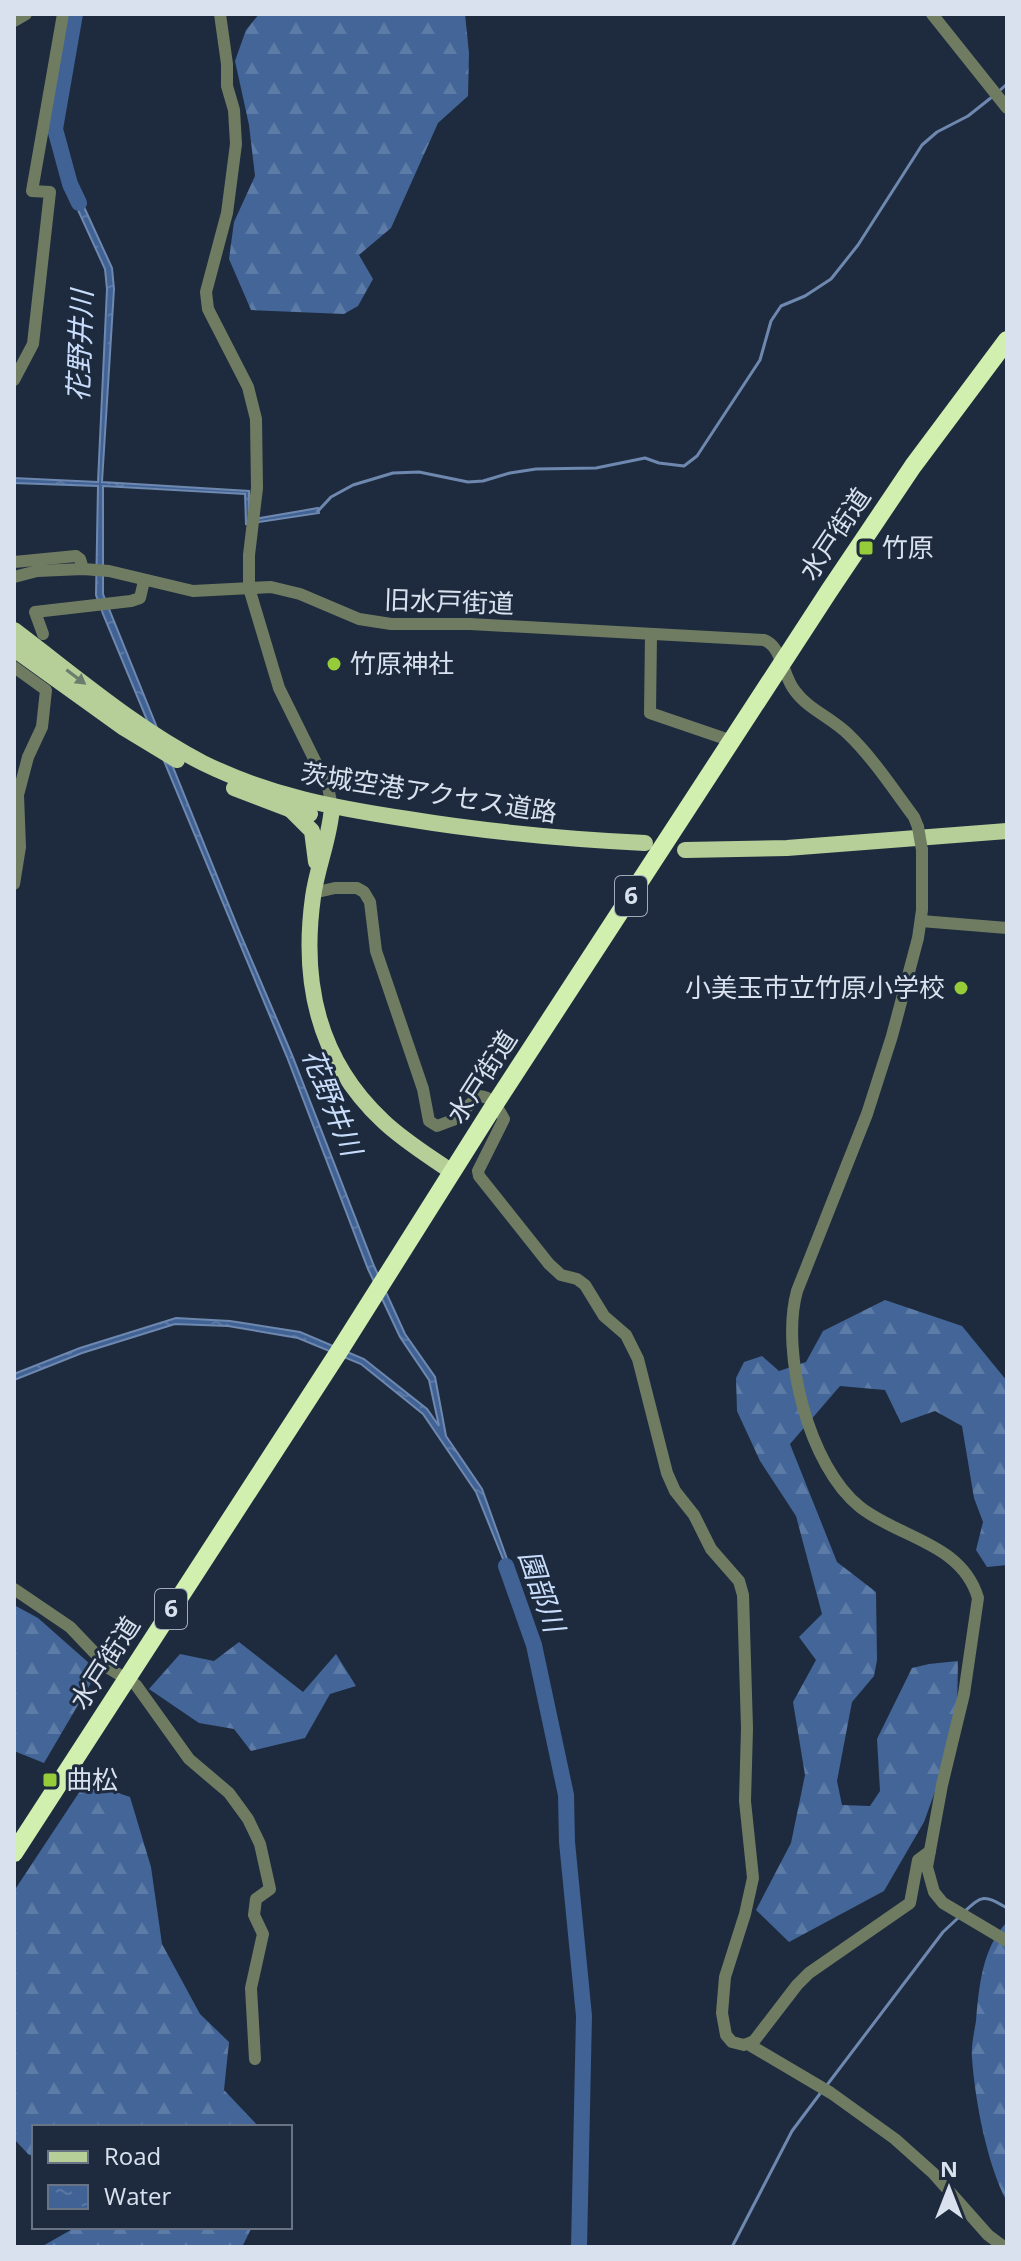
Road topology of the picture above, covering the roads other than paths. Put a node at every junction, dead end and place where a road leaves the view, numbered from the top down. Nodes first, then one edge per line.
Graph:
1 (26, 14) edge
2 (63, 14) edge
3 (220, 14) edge
4 (932, 14) edge
5 (14, 21) edge
6 (1007, 108) edge
7 (1007, 340) edge
8 (14, 380) edge
9 (14, 562) edge
10 (88, 570) junction
11 (14, 577) edge
12 (144, 581) junction
13 (249, 588) junction
14 (14, 630) edge
15 (43, 634) dead end
16 (651, 634) junction
17 (14, 649) edge
18 (781, 663) junction
19 (14, 667) edge
20 (732, 741) junction
21 (289, 809) junction
22 (332, 813) junction
23 (1007, 831) edge
24 (17, 837) edge
25 (643, 846) dead end
26 (685, 847) dead end
27 (317, 875) junction
28 (14, 884) edge
29 (313, 893) junction
30 (921, 921) junction
31 (1007, 928) edge
32 (495, 1104) junction
33 (452, 1172) junction
34 (14, 1589) edge
35 (125, 1680) junction
36 (930, 1851) junction
37 (14, 1853) edge
38 (1007, 1941) edge
39 (748, 2044) junction
40 (255, 2059) dead end
41 (1004, 2247) edge

1 - 5 street
2 - 8 street
3 - 13 street
4 - 6 street
7 - 18 highway, 水戸街道 / 6
9 - 10 street
10 - 11 street, 旧水戸街道
10 - 12 street, 旧水戸街道
12 - 13 street, 旧水戸街道
12 - 15 street
13 - 16 street, 旧水戸街道
13 - 22 street
14 -> 22 main road, 茨城空港アクセス道路
16 - 18 street, 旧水戸街道
16 - 20 street
17 - 21 main road, 茨城空港アクセス道路
18 - 20 highway, 水戸街道 / 6
18 - 30 street, bridge
19 - 24 street
20 - 32 highway, 水戸街道 / 6
21 - 22 main road, 茨城空港アクセス道路
21 - 27 main road
22 - 25 main road, 茨城空港アクセス道路
22 - 27 main road
23 - 26 main road
24 - 28 street
27 - 29 main road
29 - 32 street
29 - 33 main road
30 - 31 street
30 - 36 street
32 - 33 highway, 水戸街道 / 6
32 - 39 street
33 - 35 highway, 水戸街道 / 6
34 - 35 street
35 - 37 highway, 水戸街道 / 6
35 - 40 street
36 - 38 street
36 - 39 street
39 - 41 street

